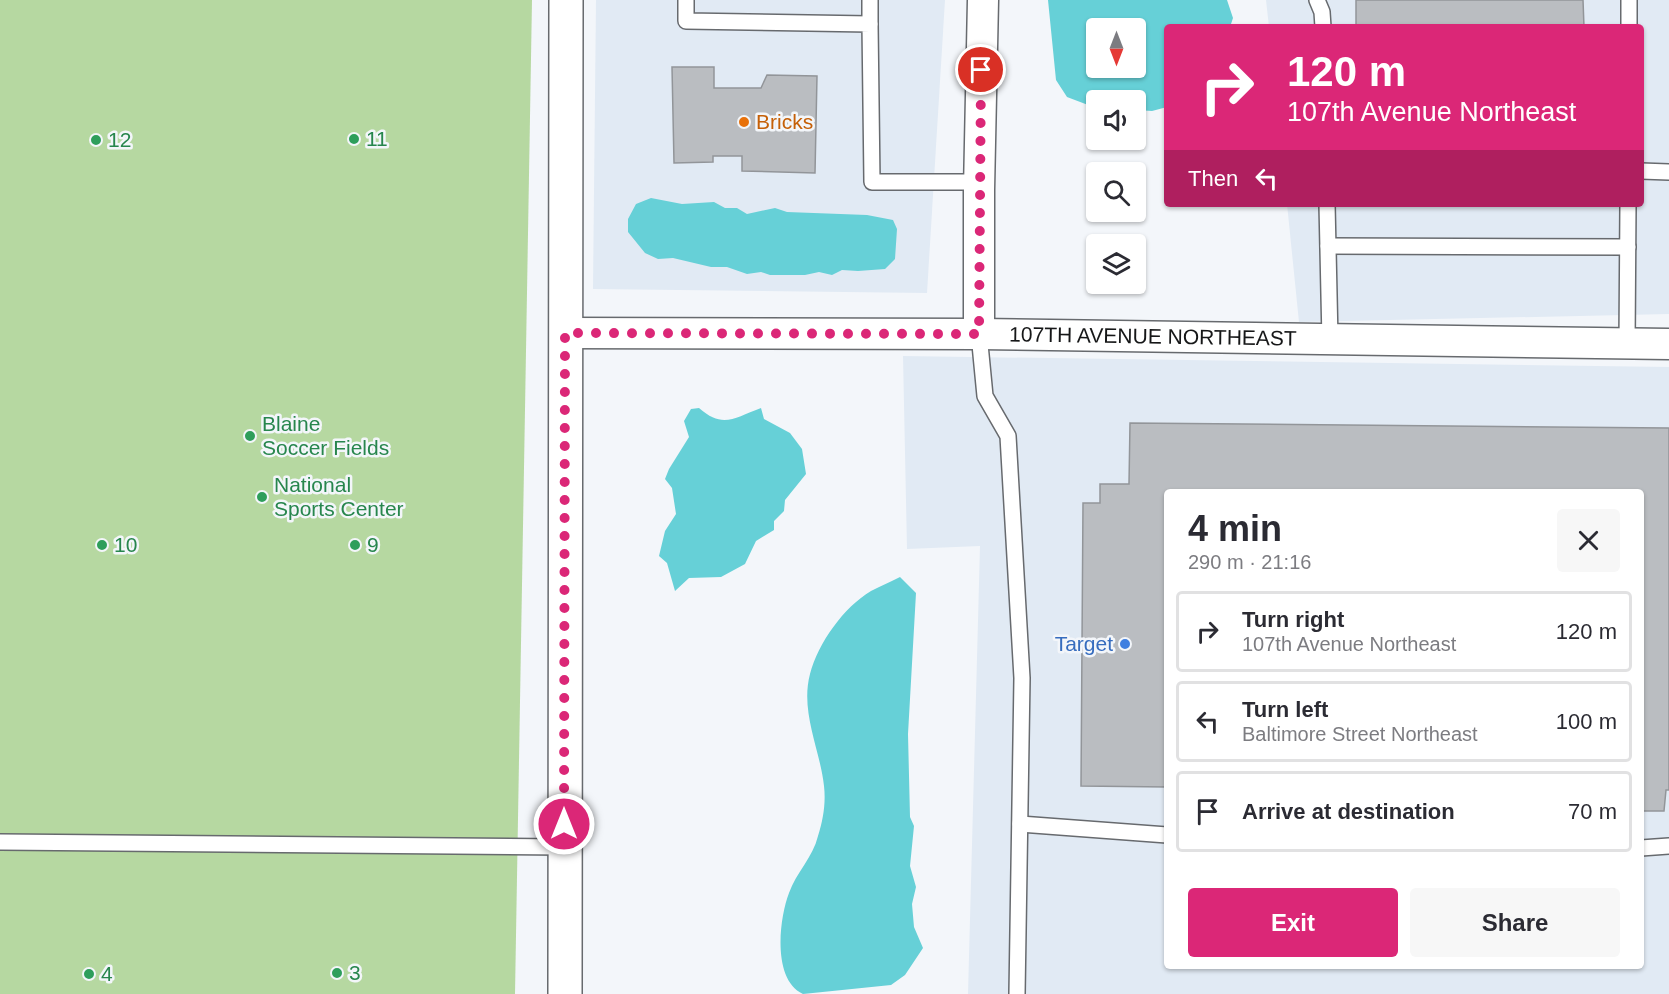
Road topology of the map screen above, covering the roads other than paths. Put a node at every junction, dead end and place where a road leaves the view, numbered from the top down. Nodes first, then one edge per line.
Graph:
1 (566, 0) edge
2 (686, 0) edge
3 (870, 0) edge
4 (983, 0) edge
5 (1317, 0) edge
6 (1629, 0) edge
7 (870, 24) junction
8 (1323, 24) edge
9 (1629, 24) edge
10 (1644, 171) edge
11 (1669, 172) edge
12 (980, 182) junction
13 (1327, 207) edge
14 (1628, 207) edge
15 (1328, 246) junction
16 (1628, 247) junction
17 (565, 333) junction
18 (979, 334) junction
19 (1330, 340) junction
20 (1627, 344) junction
21 (1669, 344) edge
22 (1020, 824) junction
23 (1164, 835) edge
24 (0, 842) edge
25 (1669, 846) edge
26 (564, 847) junction
27 (1644, 848) edge
28 (565, 994) edge
29 (1017, 994) edge

1 - 17 street
2 - 7 lane
3 - 7 lane
4 - 12 street
5 - 8 lane
6 - 9 lane
7 - 12 lane
10 - 11 lane
12 - 18 street
13 - 15 lane
14 - 16 lane
15 - 16 lane
15 - 19 lane
16 - 20 lane
17 - 18 street, 107TH AVENUE NORTHEAST
17 - 26 street
18 - 19 street, 107TH AVENUE NORTHEAST
18 - 22 lane
19 - 20 street, 107TH AVENUE NORTHEAST
20 - 21 street, 107TH AVENUE NORTHEAST
22 - 23 lane
22 - 29 lane
24 - 26 lane
25 - 27 lane
26 - 28 street

